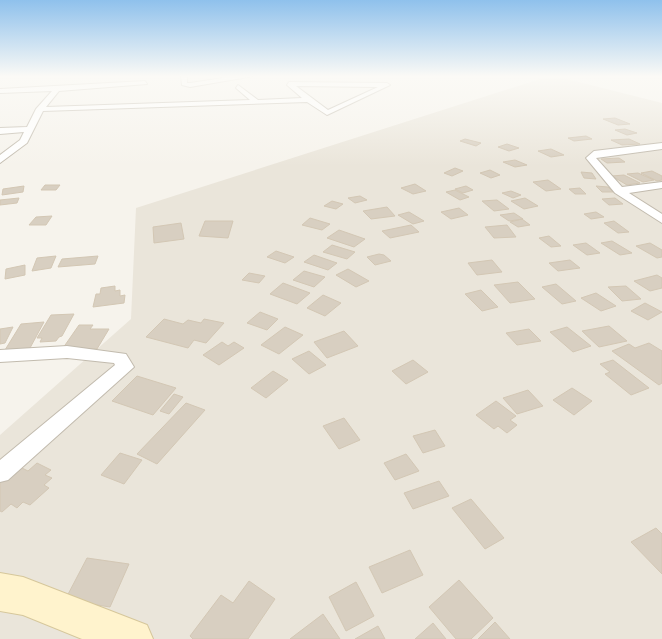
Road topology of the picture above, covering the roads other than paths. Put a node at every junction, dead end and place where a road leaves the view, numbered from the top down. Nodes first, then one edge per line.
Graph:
1 (43, 106) edge
2 (158, 106) edge
3 (317, 106) edge
4 (342, 106) edge
5 (133, 108) joint
6 (40, 109) junction
7 (31, 129) junction
8 (0, 131) edge
9 (662, 146) edge
10 (0, 160) edge
11 (662, 185) edge
12 (620, 191) junction
13 (662, 220) edge
14 (0, 356) edge
15 (0, 473) edge
16 (0, 592) edge
17 (133, 639) edge

1 - 6 street
2 - 5 street
3 - 4 street
5 - 6 street
6 - 7 street
7 - 8 street
7 - 10 street
9 - 12 street
11 - 12 street
12 - 13 street
14 - 15 street
16 - 17 street

